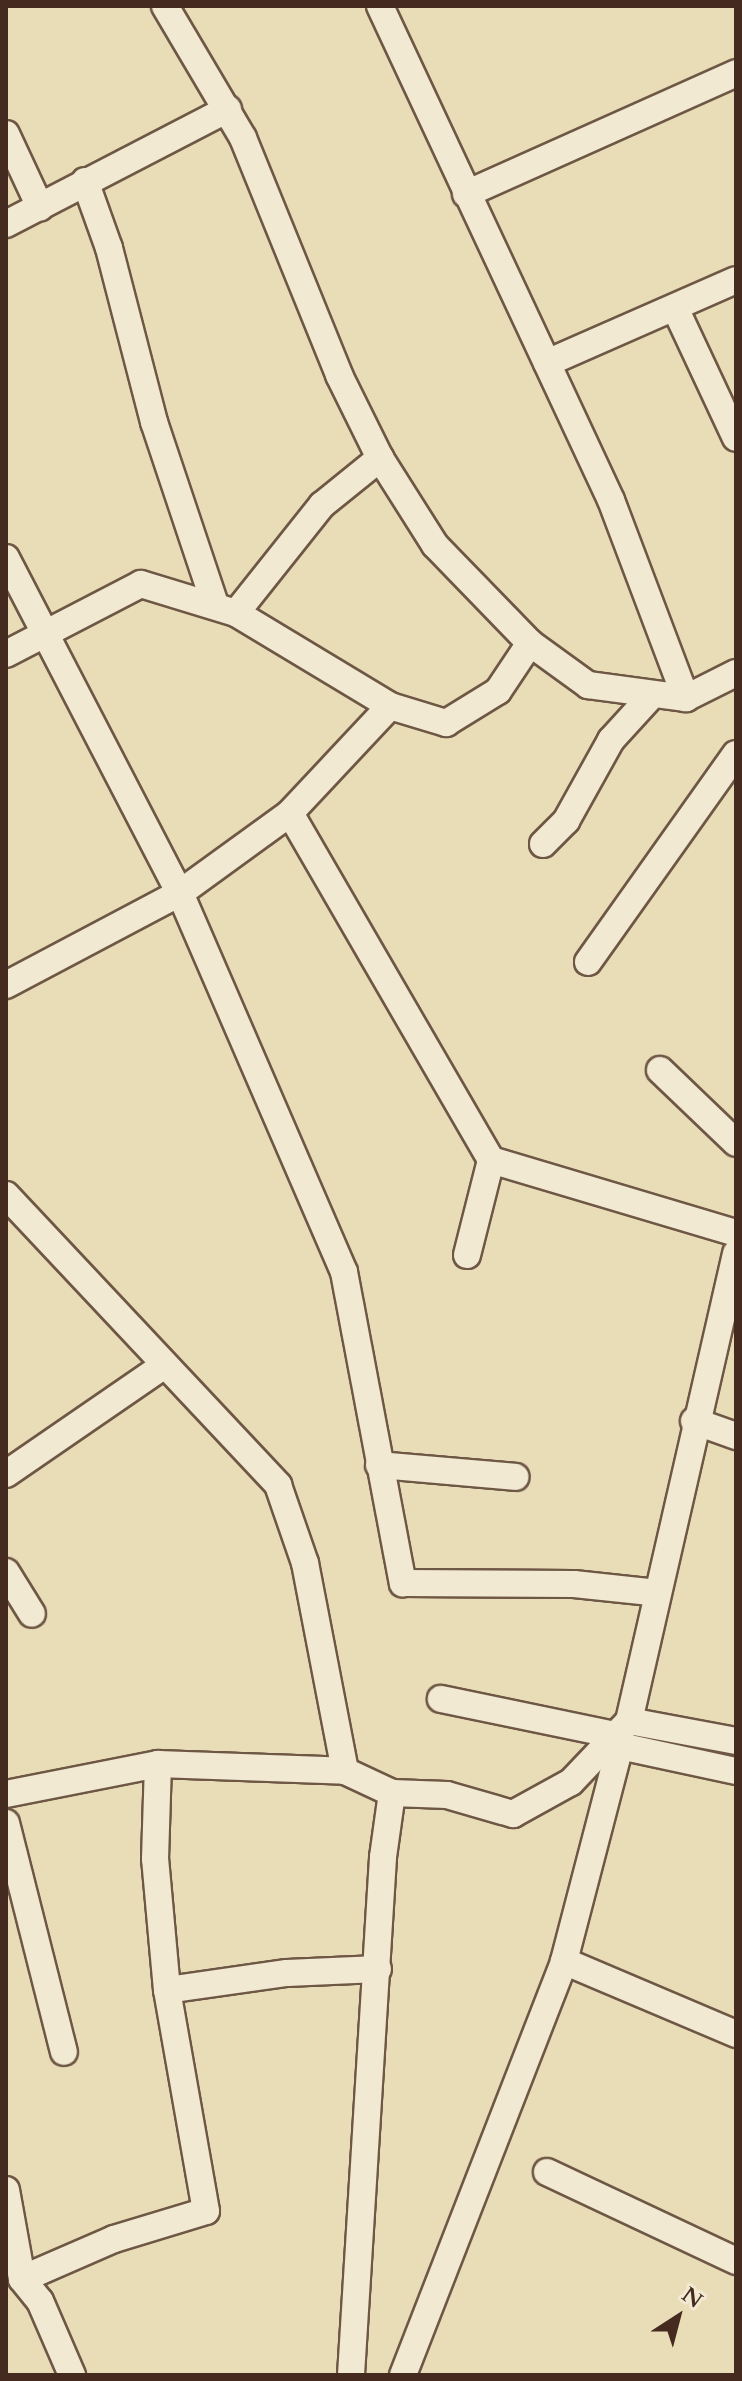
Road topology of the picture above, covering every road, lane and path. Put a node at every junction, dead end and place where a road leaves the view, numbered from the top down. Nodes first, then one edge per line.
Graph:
1 (165, 6) edge
2 (380, 6) edge
3 (736, 73) edge
4 (228, 109) junction
5 (6, 134) edge
6 (85, 181) junction
7 (466, 194) junction
8 (40, 207) junction
9 (6, 224) edge
10 (736, 280) edge
11 (676, 310) junction
12 (547, 363) junction
13 (736, 438) edge
14 (380, 458) junction
15 (6, 558) edge
16 (226, 609) junction
17 (42, 633) junction
18 (530, 643) junction
19 (6, 654) edge
20 (736, 673) edge
21 (653, 694) junction
22 (686, 698) junction
23 (390, 706) junction
24 (736, 754) edge
25 (290, 813) junction
26 (543, 844) dead end
27 (180, 893) junction
28 (588, 962) dead end
29 (6, 985) edge
30 (660, 1070) dead end
31 (736, 1143) edge
32 (491, 1160) junction
33 (6, 1195) edge
34 (736, 1233) edge
35 (736, 1253) edge
36 (467, 1255) dead end
37 (163, 1366) junction
38 (694, 1421) junction
39 (736, 1436) edge
40 (379, 1465) junction
41 (6, 1474) edge
42 (515, 1477) dead end
43 (6, 1572) edge
44 (658, 1593) junction
45 (32, 1614) dead end
46 (441, 1699) dead end
47 (623, 1734) junction
48 (736, 1741) edge
49 (158, 1764) junction
50 (345, 1771) junction
51 (736, 1771) edge
52 (392, 1793) junction
53 (6, 1794) edge
54 (6, 1823) edge
55 (564, 1961) junction
56 (378, 1969) junction
57 (167, 1990) junction
58 (736, 2034) edge
59 (64, 2052) dead end
60 (547, 2172) dead end
61 (6, 2190) edge
62 (736, 2261) edge
63 (22, 2279) junction
64 (72, 2375) edge
65 (351, 2375) edge
66 (403, 2375) edge

1 - 4 street
2 - 7 street
3 - 7 street
4 - 6 street
4 - 14 street
5 - 8 street
6 - 8 street
6 - 16 street
7 - 12 street
8 - 9 street
10 - 11 street
11 - 12 street
11 - 13 street
12 - 22 street
14 - 16 street
14 - 18 street
15 - 17 street
16 - 17 street
16 - 23 street
17 - 19 street
17 - 27 street
18 - 21 street
18 - 23 street
20 - 22 street
21 - 22 street
21 - 26 street
23 - 25 street
24 - 28 street
25 - 27 street
25 - 32 street
27 - 29 street
27 - 40 street
30 - 31 street
32 - 34 street
32 - 36 street
33 - 37 street
35 - 38 street
37 - 41 street
37 - 50 street
38 - 39 street
38 - 44 street
40 - 42 street
40 - 44 street
43 - 45 street
44 - 47 street
46 - 47 street
47 - 48 street
47 - 51 street
47 - 52 street
47 - 55 street
49 - 50 street
49 - 53 street
49 - 57 street
50 - 52 street
52 - 56 street
54 - 59 street
55 - 58 street
55 - 66 street
56 - 57 street
56 - 65 street
57 - 63 street
60 - 62 street
61 - 63 street
63 - 64 street

